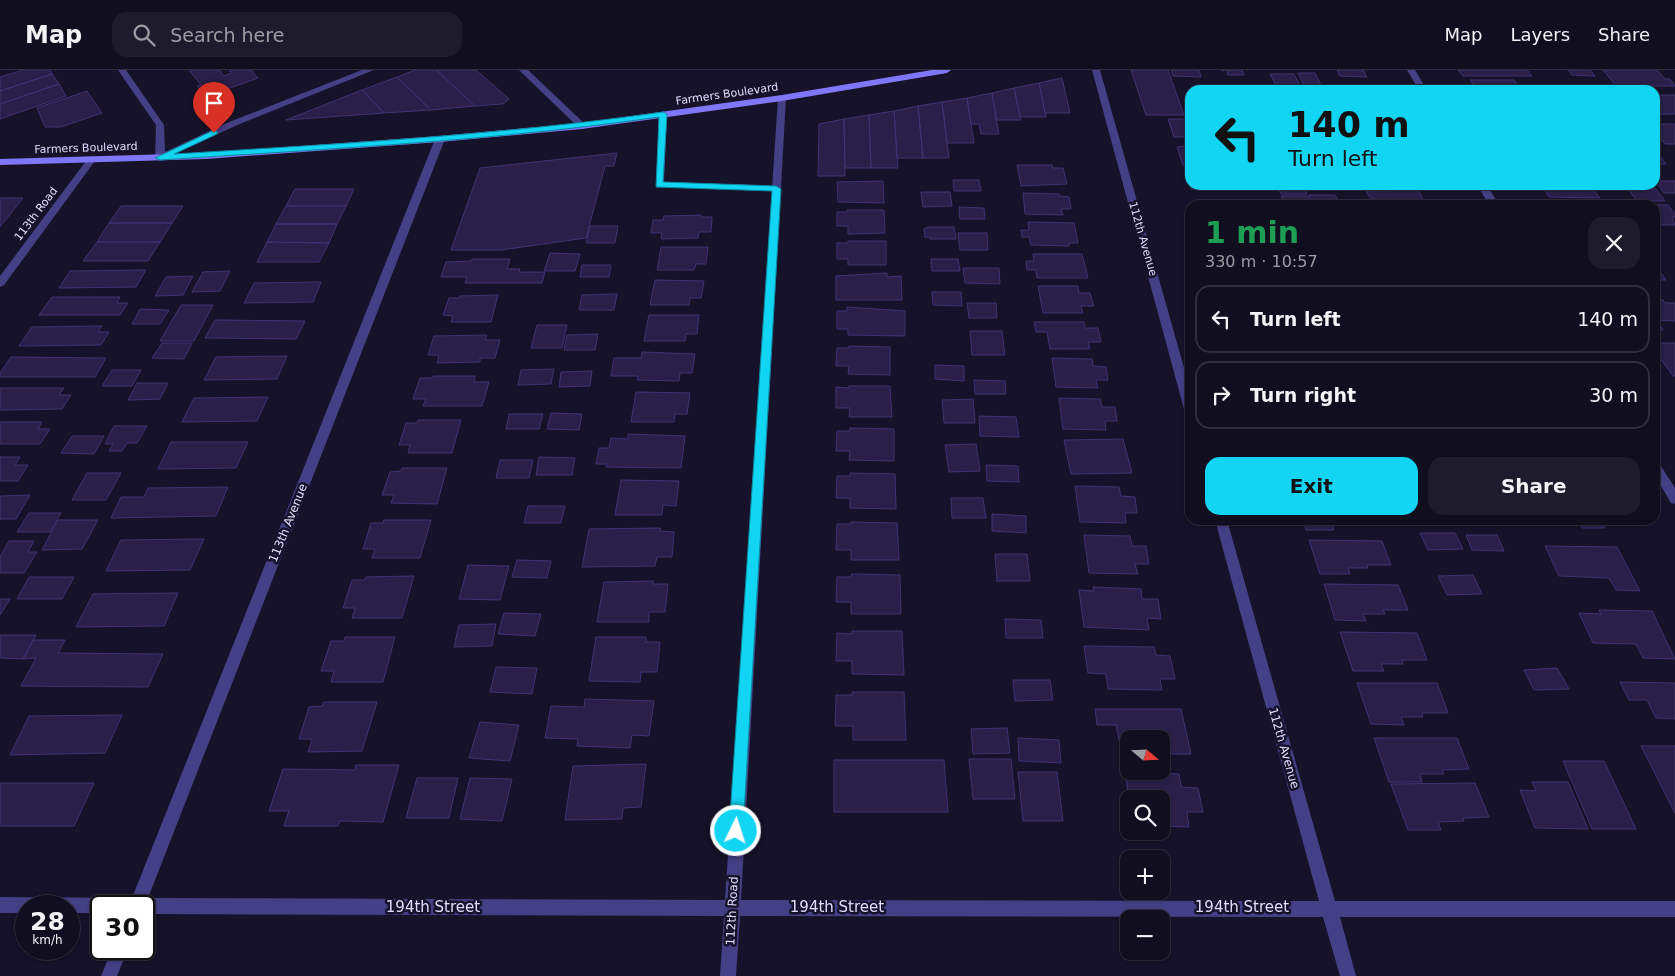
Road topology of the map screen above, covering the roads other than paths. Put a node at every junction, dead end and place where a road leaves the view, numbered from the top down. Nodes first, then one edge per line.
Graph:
1 (122, 70) edge
2 (370, 70) edge
3 (523, 70) edge
4 (947, 70) edge
5 (1096, 70) edge
6 (1411, 70) edge
7 (931, 71) edge
8 (1420, 85) edge
9 (782, 98) junction
10 (663, 114) junction
11 (582, 126) junction
12 (440, 139) junction
13 (160, 158) junction
14 (92, 159) junction
15 (0, 162) edge
16 (776, 189) junction
17 (0, 283) edge
18 (1185, 391) edge
19 (1660, 474) edge
20 (1675, 499) edge
21 (1222, 525) edge
22 (141, 895) edge
23 (0, 905) edge
24 (90, 906) edge
25 (155, 906) edge
26 (732, 907) junction
27 (1329, 908) junction
28 (1675, 909) edge
29 (116, 960) edge
30 (109, 976) edge
31 (728, 976) edge
32 (1348, 976) edge

1 - 13 street
2 - 13 street
3 - 11 street
4 - 7 main road, Farmers Boulevard
5 - 18 street, 112th Avenue
6 - 8 street
7 - 9 main road, Farmers Boulevard
9 - 10 main road, Farmers Boulevard
9 - 16 street, 112th Road
10 - 11 main road, Farmers Boulevard
10 - 16 street
11 - 12 main road, Farmers Boulevard
12 - 13 main road, Farmers Boulevard
12 - 22 street, 113th Avenue
13 - 14 main road, Farmers Boulevard
14 - 15 main road, Farmers Boulevard
14 - 17 street, 113th Road
16 - 26 street, 112th Road
19 - 20 street
21 - 27 street, 112th Avenue
23 - 24 street, 194th Street
25 - 26 street, 194th Street
26 - 27 street, 194th Street
26 - 31 street, 112th Road
27 - 28 street, 194th Street
27 - 32 street, 112th Avenue
29 - 30 street

